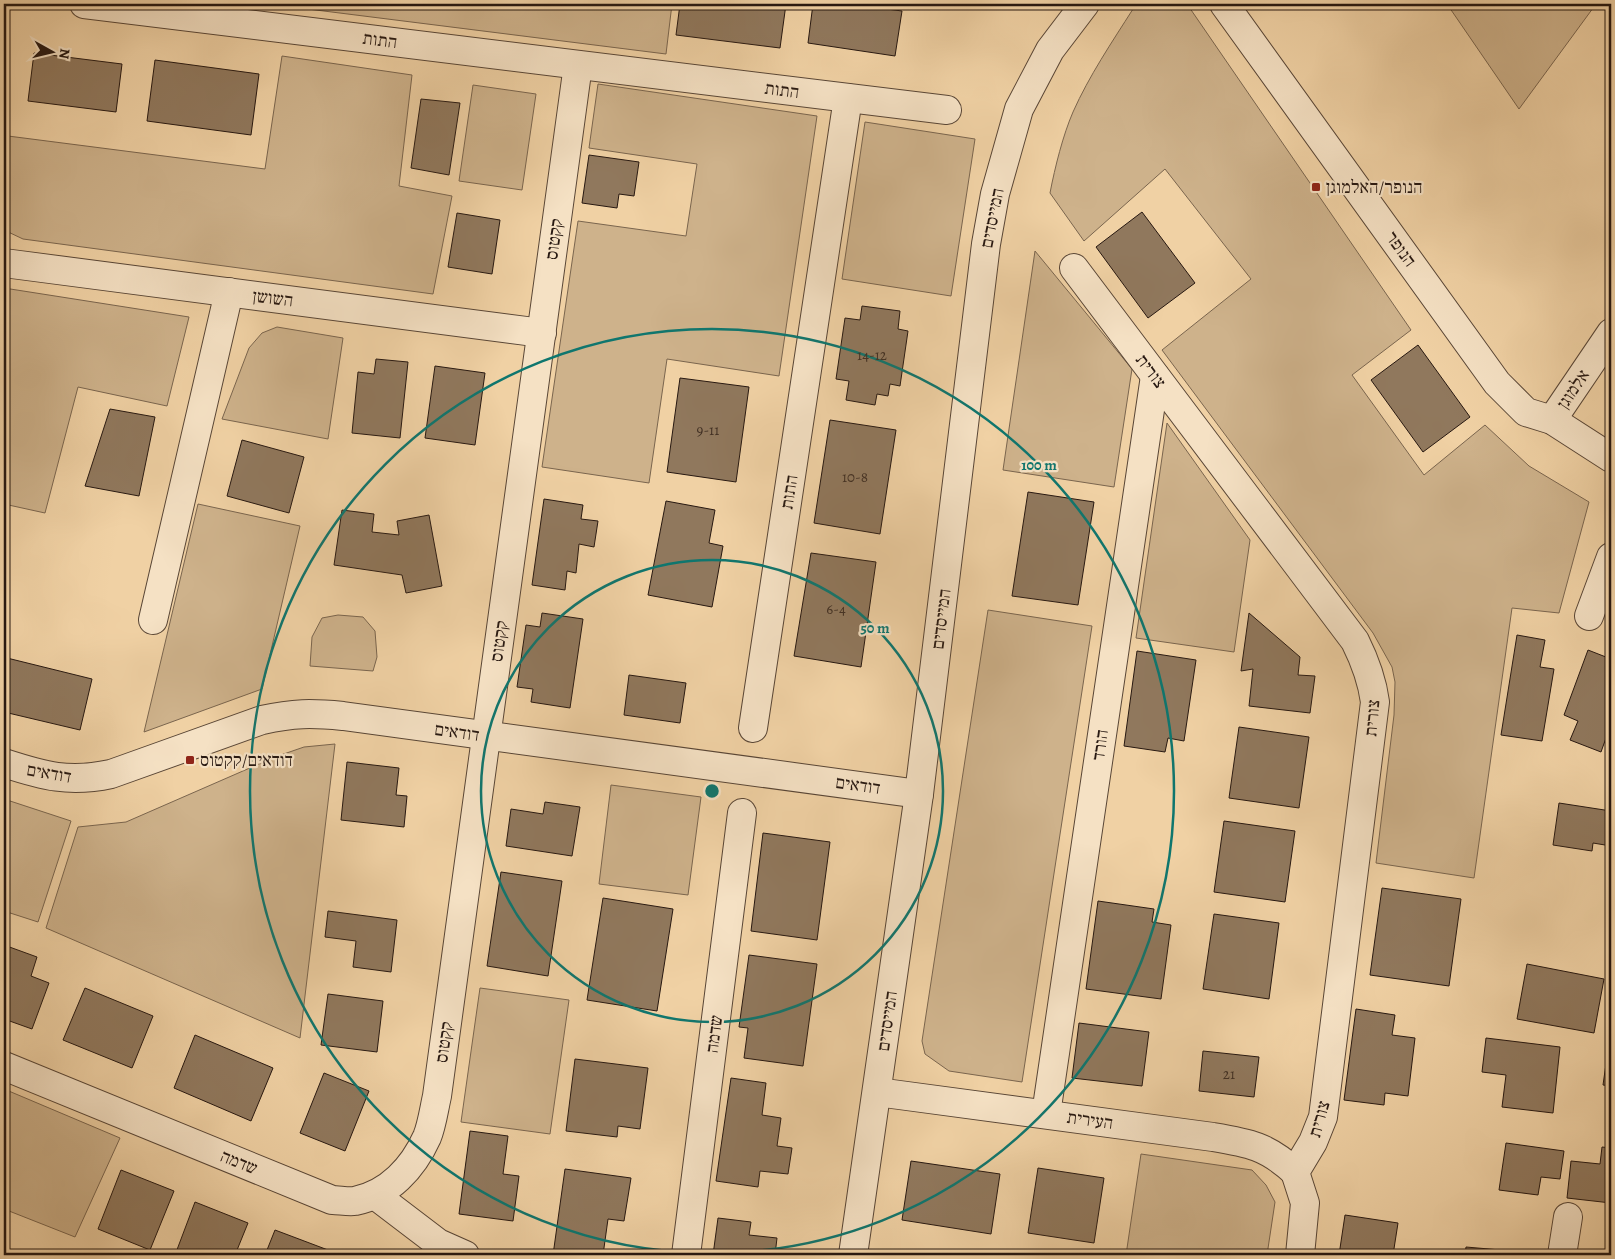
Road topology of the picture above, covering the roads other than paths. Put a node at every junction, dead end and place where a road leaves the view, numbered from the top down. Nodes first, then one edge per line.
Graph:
1 (84, 4) edge
2 (1085, 4) edge
3 (1224, 4) edge
4 (578, 65) junction
5 (848, 98) junction
6 (947, 110) dead end
7 (4, 263) edge
8 (1074, 268) dead end
9 (229, 292) junction
10 (1611, 332) edge
11 (542, 333) junction
12 (1155, 376) junction
13 (1552, 420) junction
14 (1611, 458) edge
15 (1611, 556) edge
16 (1589, 616) dead end
17 (152, 620) dead end
18 (753, 728) dead end
19 (486, 736) junction
20 (4, 763) edge
21 (920, 794) junction
22 (742, 813) dead end
23 (4, 1066) edge
24 (876, 1092) junction
25 (1046, 1114) junction
26 (1295, 1172) junction
27 (375, 1195) junction
28 (1568, 1217) dead end
29 (466, 1255) edge
30 (686, 1255) edge
31 (853, 1255) edge
32 (1300, 1255) edge
33 (1562, 1255) edge

1 - 4 street, התות
2 - 21 street, המייסדים
3 - 13 street, הנופר
4 - 5 street, התות
4 - 11 street, קקטוס
5 - 6 street
5 - 18 street, התות
7 - 9 street, השושן
8 - 12 street, צורית
9 - 11 street, השושן
9 - 17 street
10 - 13 street, אלמוגן
11 - 19 street, קקטוס
12 - 25 street, הורד
12 - 26 street, צורית
13 - 14 street, הנופר
15 - 16 street
19 - 20 street, דודאים
19 - 21 street, דודאים
19 - 27 street, קקטוס
21 - 24 street, המייסדים
22 - 30 street, שדמה
23 - 27 street, שדמה
24 - 25 street, העירית
24 - 31 street, המייסדים
25 - 26 street, העירית
26 - 32 street
27 - 29 street
28 - 33 street

